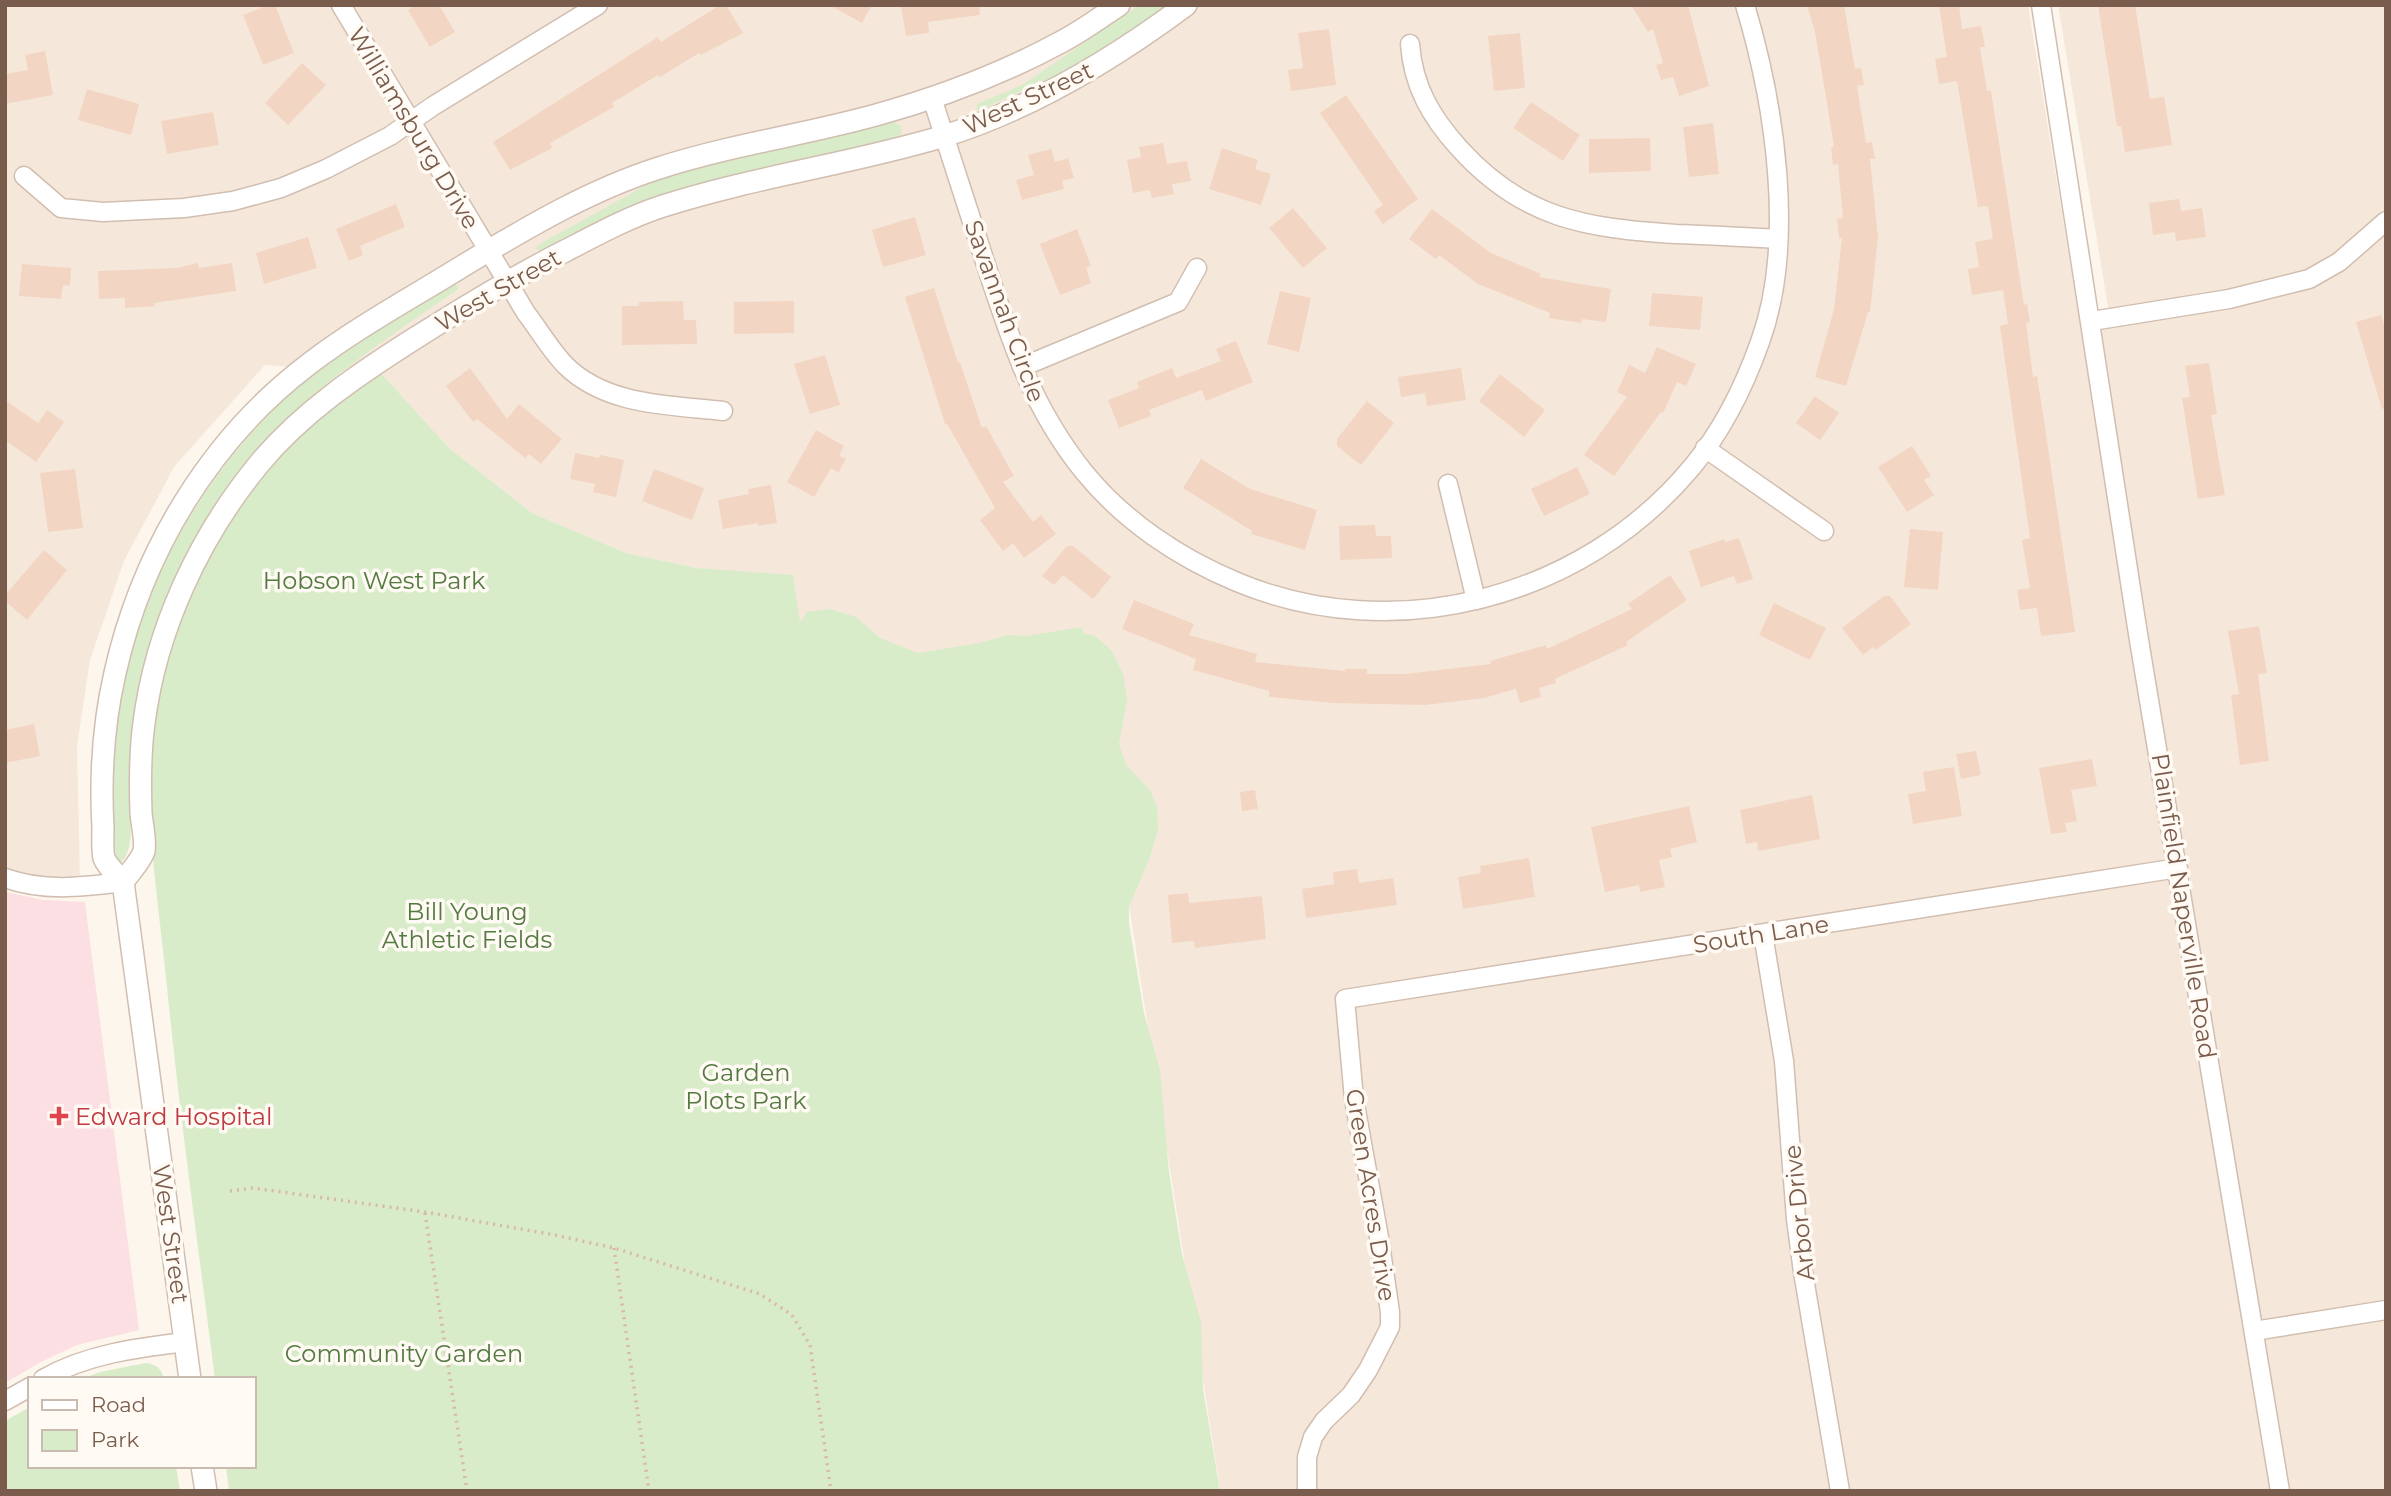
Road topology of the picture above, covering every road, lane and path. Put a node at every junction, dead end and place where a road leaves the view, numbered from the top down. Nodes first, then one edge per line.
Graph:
1 (341, 5) edge
2 (598, 5) edge
3 (1119, 5) edge
4 (1186, 5) edge
5 (1745, 5) edge
6 (2041, 5) edge
7 (1410, 44) dead end
8 (932, 98) junction
9 (411, 122) junction
10 (944, 136) junction
11 (24, 176) dead end
12 (2386, 221) edge
13 (1778, 239) junction
14 (487, 250) junction
15 (1197, 268) dead end
16 (507, 281) junction
17 (2092, 321) junction
18 (1022, 367) junction
19 (723, 411) dead end
20 (1705, 449) junction
21 (1448, 484) dead end
22 (1824, 531) dead end
23 (1476, 600) junction
24 (2178, 868) junction
25 (5, 878) edge
26 (122, 882) junction
27 (1763, 934) junction
28 (1345, 999) joint
29 (230, 1191) dead end
30 (425, 1212) junction
31 (614, 1248) junction
32 (2386, 1310) edge
33 (2255, 1331) junction
34 (185, 1342) junction
35 (47, 1377) edge
36 (190, 1377) edge
37 (28, 1388) edge
38 (5, 1401) edge
39 (202, 1468) edge
40 (206, 1491) edge
41 (467, 1491) edge
42 (649, 1491) edge
43 (831, 1491) edge
44 (1307, 1491) edge
45 (1840, 1491) edge
46 (2280, 1491) edge

1 - 9 street, Williamsburg Drive
2 - 9 street
3 - 8 street, West Street
4 - 10 street, West Street
5 - 13 street, Savannah Circle
6 - 17 street, Plainfield Naperville Road
7 - 13 street
8 - 10 street, Savannah Circle
8 - 14 street, West Street
9 - 11 street
9 - 14 street, Williamsburg Drive
10 - 16 street, West Street
10 - 18 street, Savannah Circle
12 - 17 street
13 - 20 street, Savannah Circle
14 - 16 street, Williamsburg Drive
14 - 26 street, West Street
15 - 18 street
16 - 19 street, Williamsburg Drive
16 - 26 street, West Street
17 - 24 street, Plainfield Naperville Road
18 - 23 street, Savannah Circle
20 - 22 street
20 - 23 street, Savannah Circle
21 - 23 street
24 - 27 street, South Lane
24 - 33 street, Plainfield Naperville Road
25 - 26 street
26 - 34 street, West Street
27 - 28 street, South Lane
27 - 45 street, Arbor Drive
28 - 44 street, Green Acres Drive
29 - 30 path
30 - 31 path
30 - 41 path
31 - 42 path
31 - 43 path
32 - 33 street
33 - 46 street, Plainfield Naperville Road
34 - 35 street
34 - 36 street, West Street
37 - 38 street
39 - 40 street

